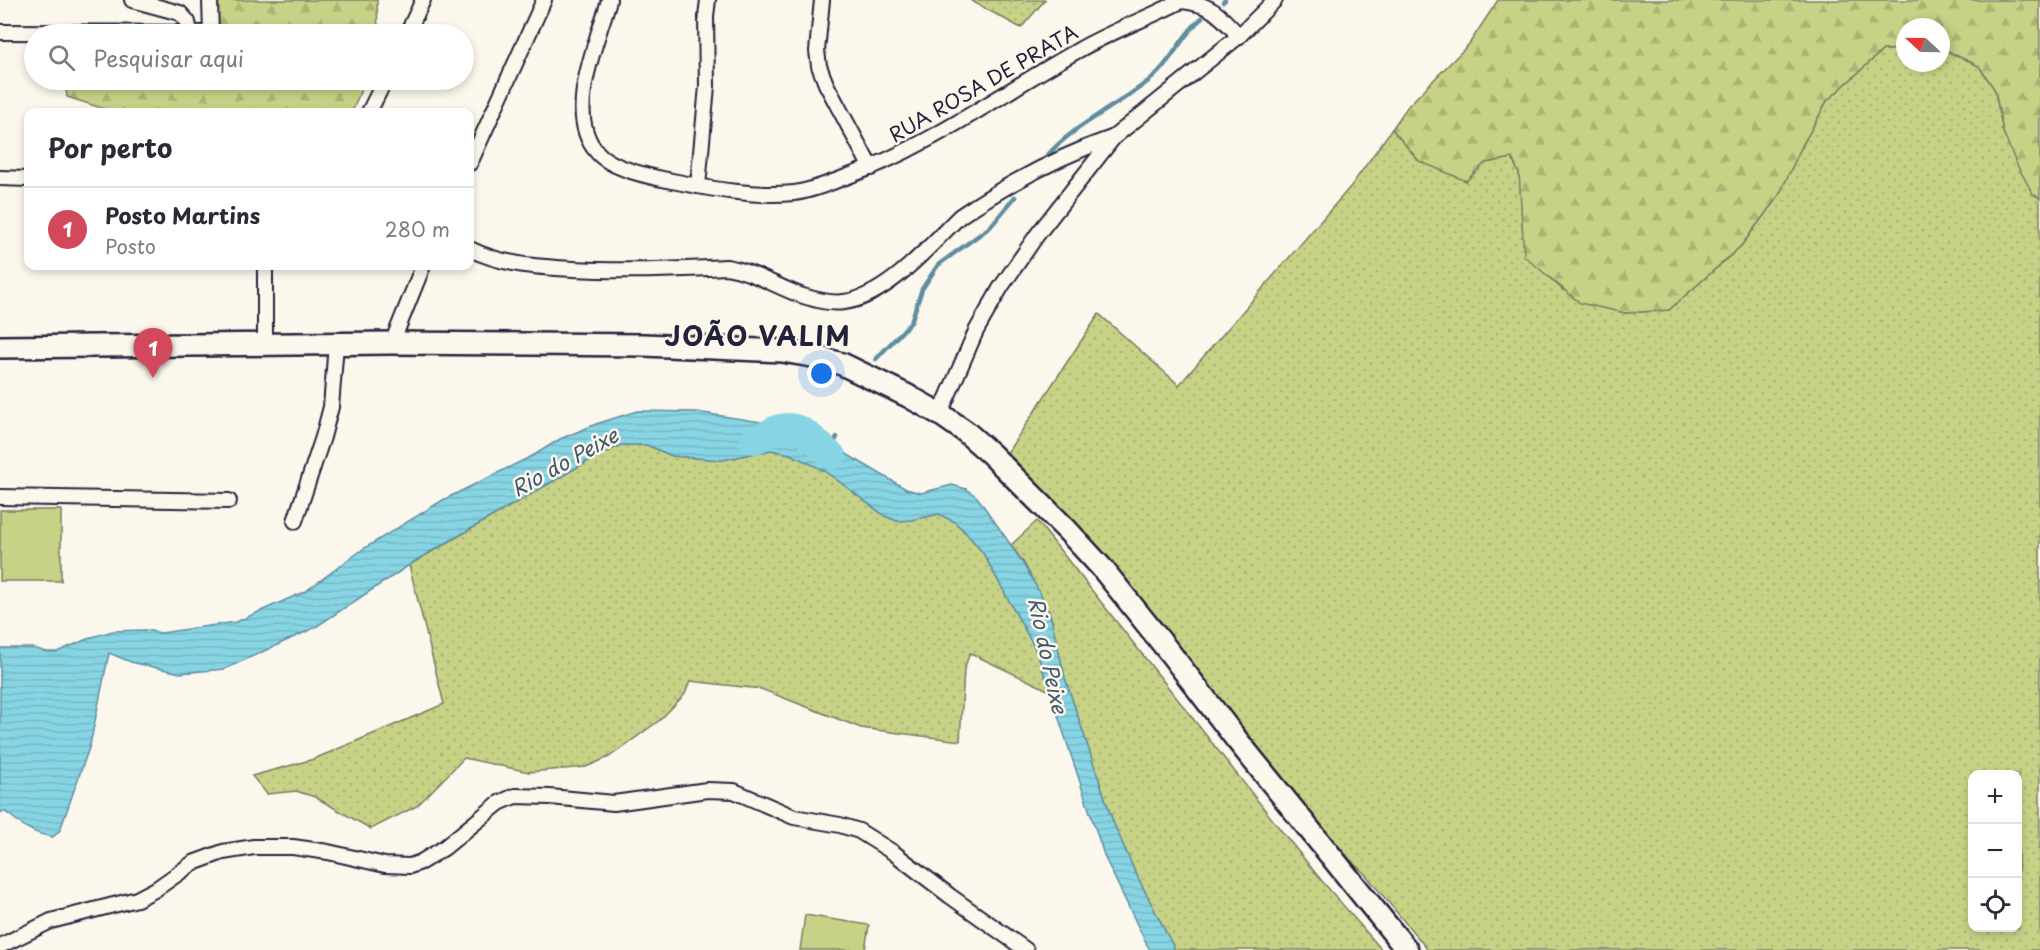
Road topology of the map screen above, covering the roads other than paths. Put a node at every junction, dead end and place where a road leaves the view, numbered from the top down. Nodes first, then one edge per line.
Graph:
1 (132, 0) edge
2 (210, 0) edge
3 (423, 0) edge
4 (544, 0) edge
5 (609, 0) edge
6 (708, 0) edge
7 (822, 0) edge
8 (1183, 0) edge
9 (1275, 0) edge
10 (189, 24) edge
11 (211, 24) edge
12 (411, 24) edge
13 (0, 32) edge
14 (24, 32) edge
15 (1239, 36) junction
16 (380, 90) edge
17 (371, 108) edge
18 (1114, 137) junction
19 (474, 154) edge
20 (871, 168) junction
21 (0, 178) edge
22 (24, 178) edge
23 (698, 186) junction
24 (474, 251) edge
25 (265, 270) edge
26 (421, 270) edge
27 (392, 343) junction
28 (336, 344) junction
29 (265, 345) junction
30 (0, 347) edge
31 (940, 414) junction
32 (0, 497) edge
33 (229, 501) dead end
34 (295, 522) dead end
35 (0, 946) edge
36 (1026, 950) edge
37 (1407, 950) edge

1 - 10 street
2 - 11 street
3 - 12 street
4 - 19 street
5 - 23 street, RUA ROSA DE PRATA
6 - 23 street
7 - 20 street
8 - 15 street, RUA ROSA DE PRATA
8 - 20 street, RUA ROSA DE PRATA
9 - 15 street
13 - 14 street
15 - 18 street
16 - 17 street
18 - 24 street
18 - 31 street
20 - 23 street, RUA ROSA DE PRATA
21 - 22 street
25 - 29 street
26 - 27 street
27 - 28 main road
27 - 31 main road
28 - 29 main road
28 - 34 street
29 - 30 main road
31 - 37 main road
32 - 33 street
35 - 36 street

